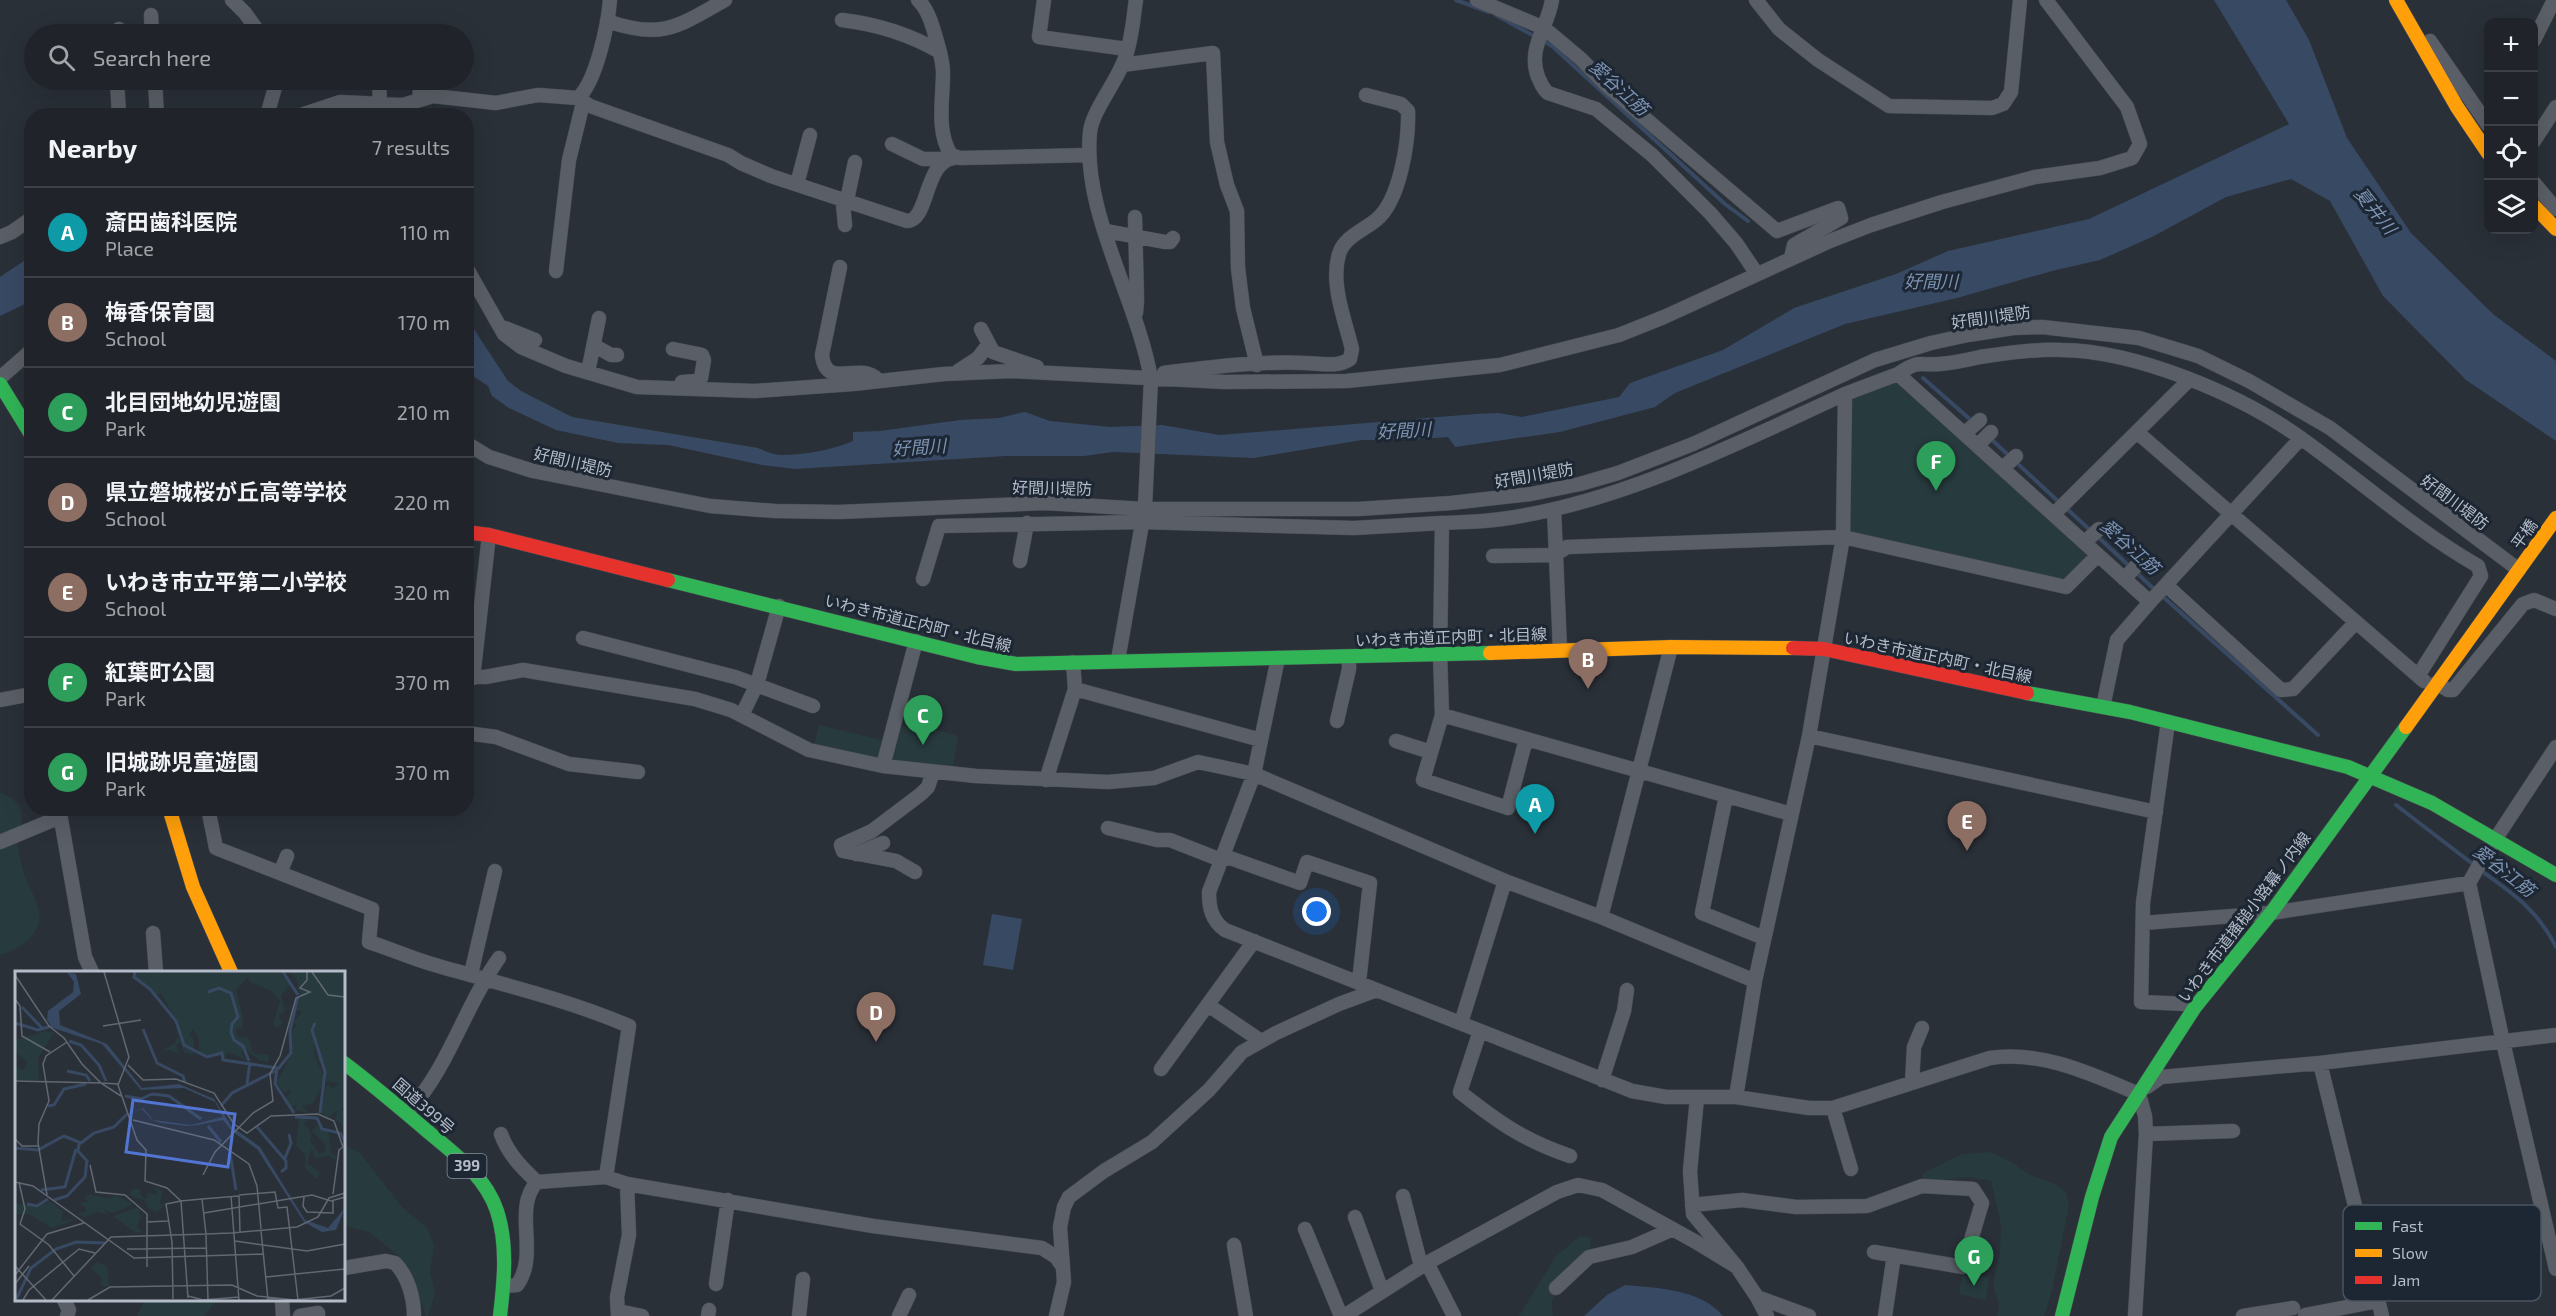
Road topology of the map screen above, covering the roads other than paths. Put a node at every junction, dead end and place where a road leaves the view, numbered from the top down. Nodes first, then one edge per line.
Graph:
1 (610, 0) edge
2 (725, 0) edge
3 (1044, 0) edge
4 (1136, 0) edge
5 (1477, 0) edge
6 (1552, 0) edge
7 (1756, 0) edge
8 (2020, 0) edge
9 (2046, 0) edge
10 (2396, 0) edge
11 (2407, 0) edge
12 (2553, 0) edge
13 (922, 1) edge
14 (238, 2) edge
15 (151, 15) dead end
16 (842, 20) dead end
17 (607, 21) junction
18 (151, 24) edge
19 (253, 24) edge
20 (1544, 28) junction
21 (2538, 32) edge
22 (1127, 49) junction
23 (940, 52) junction
24 (1122, 64) junction
25 (118, 90) edge
26 (156, 90) edge
27 (274, 90) edge
28 (379, 90) edge
29 (420, 90) edge
30 (1366, 96) dead end
31 (419, 100) junction
32 (581, 100) junction
33 (380, 104) junction
34 (2556, 107) edge
35 (119, 108) edge
36 (157, 108) edge
37 (269, 108) edge
38 (322, 108) edge
39 (2484, 120) edge
40 (810, 135) dead end
41 (2538, 135) edge
42 (892, 144) dead end
43 (2484, 147) edge
44 (1089, 155) junction
45 (950, 158) junction
46 (855, 162) dead end
47 (797, 184) junction
48 (2538, 188) edge
49 (847, 200) junction
50 (2556, 209) edge
51 (2538, 210) edge
52 (1135, 217) dead end
53 (24, 224) edge
54 (845, 225) dead end
55 (2556, 229) edge
56 (1106, 231) junction
57 (1136, 236) junction
58 (0, 237) edge
59 (1173, 238) dead end
60 (1791, 258) junction
61 (840, 267) dead end
62 (556, 271) dead end
63 (1757, 274) junction
64 (474, 281) edge
65 (599, 318) dead end
66 (1135, 318) junction
67 (496, 321) junction
68 (981, 329) dead end
69 (535, 340) dead end
70 (988, 345) junction
71 (595, 346) junction
72 (673, 349) dead end
73 (617, 355) dead end
74 (24, 357) edge
75 (1257, 364) junction
76 (588, 372) junction
77 (1047, 372) junction
78 (953, 373) junction
79 (1898, 374) junction
80 (0, 378) edge
81 (1151, 379) junction
82 (2189, 380) junction
83 (878, 381) junction
84 (0, 384) edge
85 (648, 388) junction
86 (1845, 394) junction
87 (1980, 420) dead end
88 (24, 423) edge
89 (1991, 432) dead end
90 (2138, 433) junction
91 (1965, 434) junction
92 (2301, 438) junction
93 (1978, 445) junction
94 (474, 447) edge
95 (2016, 456) dead end
96 (2003, 468) junction
97 (2060, 508) junction
98 (1554, 509) junction
99 (1143, 513) junction
100 (2231, 515) junction
101 (2556, 518) edge
102 (1027, 523) junction
103 (1442, 523) junction
104 (2099, 529) dead end
105 (474, 533) edge
106 (489, 535) junction
107 (1843, 537) junction
108 (2085, 542) junction
109 (1555, 555) junction
110 (2098, 555) junction
111 (1493, 556) dead end
112 (1020, 561) dead end
113 (2138, 564) dead end
114 (2519, 570) junction
115 (923, 579) dead end
116 (2124, 579) junction
117 (2166, 585) junction
118 (2152, 600) junction
119 (779, 606) junction
120 (2556, 609) edge
121 (2356, 622) junction
122 (583, 638) dead end
123 (916, 641) junction
124 (474, 647) edge
125 (1671, 647) junction
126 (1560, 650) junction
127 (1824, 650) junction
128 (1440, 653) junction
129 (1349, 657) junction
130 (1278, 658) junction
131 (1118, 660) junction
132 (1073, 662) junction
133 (474, 676) edge
134 (2418, 676) junction
135 (757, 684) junction
136 (2434, 686) junction
137 (1075, 689) junction
138 (24, 695) edge
139 (2, 696) edge
140 (813, 706) dead end
141 (2103, 707) junction
142 (742, 715) junction
143 (1442, 715) junction
144 (1337, 721) dead end
145 (2168, 722) junction
146 (474, 734) edge
147 (1809, 736) junction
148 (1526, 739) junction
149 (1261, 740) junction
150 (1396, 741) dead end
151 (2556, 747) edge
152 (1431, 752) junction
153 (883, 766) junction
154 (638, 772) dead end
155 (933, 772) junction
156 (1640, 773) junction
157 (1254, 774) junction
158 (2370, 777) junction
159 (1046, 780) junction
160 (1726, 796) junction
161 (2156, 812) junction
162 (1791, 814) junction
163 (54, 816) edge
164 (61, 816) edge
165 (172, 816) edge
166 (210, 816) edge
167 (1108, 828) dead end
168 (2496, 839) junction
169 (0, 842) edge
170 (883, 843) dead end
171 (855, 854) junction
172 (287, 856) dead end
173 (1221, 860) junction
174 (495, 871) dead end
175 (915, 872) dead end
176 (280, 873) junction
177 (2556, 875) edge
178 (2471, 879) junction
179 (1505, 881) junction
180 (2271, 913) junction
181 (1601, 917) junction
182 (2143, 923) junction
183 (153, 933) dead end
184 (1764, 938) junction
185 (1254, 941) junction
186 (499, 958) dead end
187 (92, 971) edge
188 (156, 971) edge
189 (231, 971) edge
190 (471, 974) junction
191 (485, 978) junction
192 (1755, 981) junction
193 (1359, 982) junction
194 (1377, 990) junction
195 (1627, 990) dead end
196 (1208, 1005) junction
197 (2195, 1007) junction
198 (1461, 1023) junction
199 (1922, 1028) dead end
200 (1480, 1031) junction
201 (2556, 1035) edge
202 (1261, 1041) junction
203 (2503, 1042) junction
204 (345, 1063) edge
205 (2320, 1063) junction
206 (1161, 1070) dead end
207 (1602, 1080) junction
208 (1912, 1083) junction
209 (2139, 1095) junction
210 (1736, 1097) junction
211 (1697, 1098) junction
212 (1833, 1108) junction
213 (407, 1113) junction
214 (2233, 1131) dead end
215 (501, 1134) dead end
216 (2146, 1134) junction
217 (1570, 1156) dead end
218 (1851, 1169) dead end
219 (606, 1177) junction
220 (537, 1182) junction
221 (627, 1184) junction
222 (1403, 1196) dead end
223 (729, 1200) junction
224 (1692, 1204) junction
225 (2355, 1205) edge
226 (1355, 1217) dead end
227 (1305, 1229) dead end
228 (1673, 1229) junction
229 (1234, 1245) dead end
230 (1874, 1252) dead end
231 (1894, 1255) junction
232 (1424, 1264) junction
233 (1063, 1267) junction
234 (1737, 1267) junction
235 (345, 1268) edge
236 (2556, 1269) edge
237 (803, 1279) dead end
238 (716, 1284) dead end
239 (504, 1286) junction
240 (1556, 1288) dead end
241 (1382, 1291) junction
242 (909, 1295) dead end
243 (1757, 1296) junction
244 (65, 1301) edge
245 (282, 1301) edge
246 (2378, 1301) joint
247 (2299, 1312) edge
248 (410, 1313) edge
249 (618, 1314) edge
250 (68, 1316) edge
251 (283, 1316) edge
252 (300, 1316) edge
253 (318, 1316) edge
254 (500, 1316) edge
255 (642, 1316) edge
256 (799, 1316) edge
257 (899, 1316) edge
258 (1056, 1316) edge
259 (1246, 1316) edge
260 (1342, 1316) edge
261 (1454, 1316) edge
262 (1767, 1316) edge
263 (1809, 1316) edge
264 (1885, 1316) edge
265 (2062, 1316) edge
266 (2135, 1316) edge
267 (2243, 1316) edge
268 (2382, 1316) edge

1 - 17 street
2 - 17 street
3 - 22 street
4 - 22 street
5 - 20 street
6 - 20 street
7 - 8 street
9 - 60 street
10 - 43 main road
11 - 39 street
12 - 21 street
13 - 23 street
14 - 19 street
15 - 18 street
16 - 23 street
17 - 32 street
20 - 60 street
20 - 63 street
22 - 24 street
23 - 45 street
24 - 44 street
24 - 75 street
25 - 35 street
26 - 36 street
27 - 37 street
28 - 33 street
29 - 31 street
30 - 75 street
31 - 32 street
31 - 33 street
32 - 47 street
32 - 62 street
33 - 38 street
34 - 41 street
40 - 47 street
42 - 45 street
44 - 45 street
44 - 56 street
45 - 49 street
46 - 49 street
47 - 49 street
48 - 50 street
49 - 54 street
51 - 55 main road
52 - 57 street
53 - 58 street
56 - 57 street
56 - 66 street
57 - 59 street
57 - 66 street
60 - 63 street
61 - 83 street
63 - 81 street
64 - 67 street
65 - 71 street
66 - 81 street
67 - 69 street
67 - 76 street
68 - 70 street
70 - 77 street
70 - 78 street
71 - 73 street
71 - 76 street
72 - 85 street
74 - 80 street
75 - 81 street
76 - 85 street
77 - 78 street
77 - 81 street
78 - 83 street
79 - 82 street
79 - 86 street
79 - 91 street
81 - 99 street
82 - 90 street
82 - 92 street
83 - 85 street
84 - 88 main road
86 - 98 street
86 - 107 street
87 - 91 street
89 - 93 street
90 - 97 street
90 - 100 street
91 - 93 street
92 - 100 street
92 - 134 street
93 - 96 street
94 - 99 street, 好間川堤防
95 - 96 street
96 - 97 street
97 - 108 street
98 - 103 street
98 - 109 street
99 - 102 street
99 - 103 street
99 - 114 street, 好間川堤防
99 - 131 street
100 - 117 street
100 - 121 street
101 - 114 main road, 平橋
102 - 112 street
102 - 115 street
103 - 128 street
104 - 108 street
105 - 106 main road, いわき市道正内町・北目線
106 - 119 main road, いわき市道正内町・北目線
106 - 124 street
107 - 109 street
107 - 110 street
107 - 127 street
108 - 110 street
109 - 111 street
109 - 126 street
110 - 116 street
113 - 116 street
114 - 136 main road, いわき市道搔槌小路幕ノ内線
116 - 118 street
117 - 118 street
117 - 121 street
118 - 141 street
119 - 123 main road, いわき市道正内町・北目線
119 - 135 street
120 - 136 street
121 - 134 street
122 - 135 street
123 - 132 main road, いわき市道正内町・北目線
123 - 153 street
125 - 126 main road, いわき市道正内町・北目線
125 - 127 main road, いわき市道正内町・北目線
125 - 156 street
126 - 128 main road, いわき市道正内町・北目線
127 - 141 main road, いわき市道正内町・北目線
127 - 147 street
128 - 129 main road, いわき市道正内町・北目線
128 - 143 street
129 - 130 main road, いわき市道正内町・北目線
129 - 144 street
130 - 131 main road, いわき市道正内町・北目線
130 - 149 street
131 - 132 main road, いわき市道正内町・北目線
132 - 137 street
133 - 142 street
134 - 136 street
135 - 140 street
135 - 142 street
136 - 158 main road, いわき市道搔槌小路幕ノ内線
137 - 149 street
137 - 159 street
138 - 139 street
141 - 145 main road, いわき市道正内町・北目線
142 - 153 street
143 - 148 street
143 - 152 street
145 - 158 main road, いわき市道正内町・北目線
145 - 161 street
146 - 154 street
147 - 161 street
147 - 162 street
148 - 152 street
148 - 156 street
149 - 157 street
150 - 152 street
151 - 168 street
153 - 155 street
155 - 159 street
155 - 171 street
156 - 160 street
156 - 181 street
157 - 159 street
157 - 173 street
157 - 179 street
158 - 168 main road, いわき市道正内町・北目線
158 - 180 main road, いわき市道搔槌小路幕ノ内線
160 - 162 street
160 - 184 street
161 - 182 street
162 - 184 street
163 - 169 street
164 - 187 street
165 - 189 main road
166 - 176 street
167 - 173 street
168 - 177 main road, いわき市道正内町・北目線
168 - 178 street
170 - 171 street
171 - 175 street
172 - 176 street
173 - 185 street
173 - 193 street
174 - 190 street
176 - 190 street
178 - 180 street
178 - 203 street
179 - 181 street
179 - 198 street
180 - 182 street
180 - 197 main road, いわき市道搔槌小路幕ノ内線
181 - 192 street
182 - 197 street
183 - 188 street
184 - 192 street
185 - 193 street
185 - 196 street
186 - 191 street
190 - 191 street
191 - 213 street
191 - 219 street
192 - 210 street
193 - 194 street
194 - 198 street
194 - 202 street
195 - 207 street
196 - 202 street
196 - 206 street
197 - 209 main road, いわき市道搔槌小路幕ノ内線
198 - 200 street
199 - 208 street
200 - 207 street
200 - 217 street
201 - 203 street
202 - 233 street
203 - 205 street
203 - 236 street
204 - 213 main road, 国道399号 / 399
205 - 209 street
205 - 225 street
207 - 211 street
208 - 209 street
208 - 212 street
209 - 216 street
209 - 265 main road, いわき市道搔槌小路幕ノ内線
210 - 211 street
210 - 212 street
211 - 224 street
212 - 218 street
213 - 239 main road, 国道399号 / 399
214 - 216 street
215 - 220 street
216 - 266 street
219 - 220 street
219 - 221 street
220 - 239 street
221 - 223 street
221 - 249 street
222 - 232 street
223 - 233 street
223 - 238 street
224 - 231 street
224 - 234 street
226 - 241 street
227 - 260 street
228 - 232 street
228 - 234 street
228 - 240 street
229 - 259 street
230 - 231 street
231 - 264 street
232 - 241 street
232 - 261 street
233 - 258 street
234 - 243 street
235 - 248 street
237 - 256 street
239 - 254 main road, 国道399号 / 399
241 - 260 street
242 - 257 street
243 - 262 street
243 - 263 street
244 - 250 street
245 - 251 street
246 - 247 street
246 - 268 street
247 - 267 street
249 - 255 street
252 - 253 street

